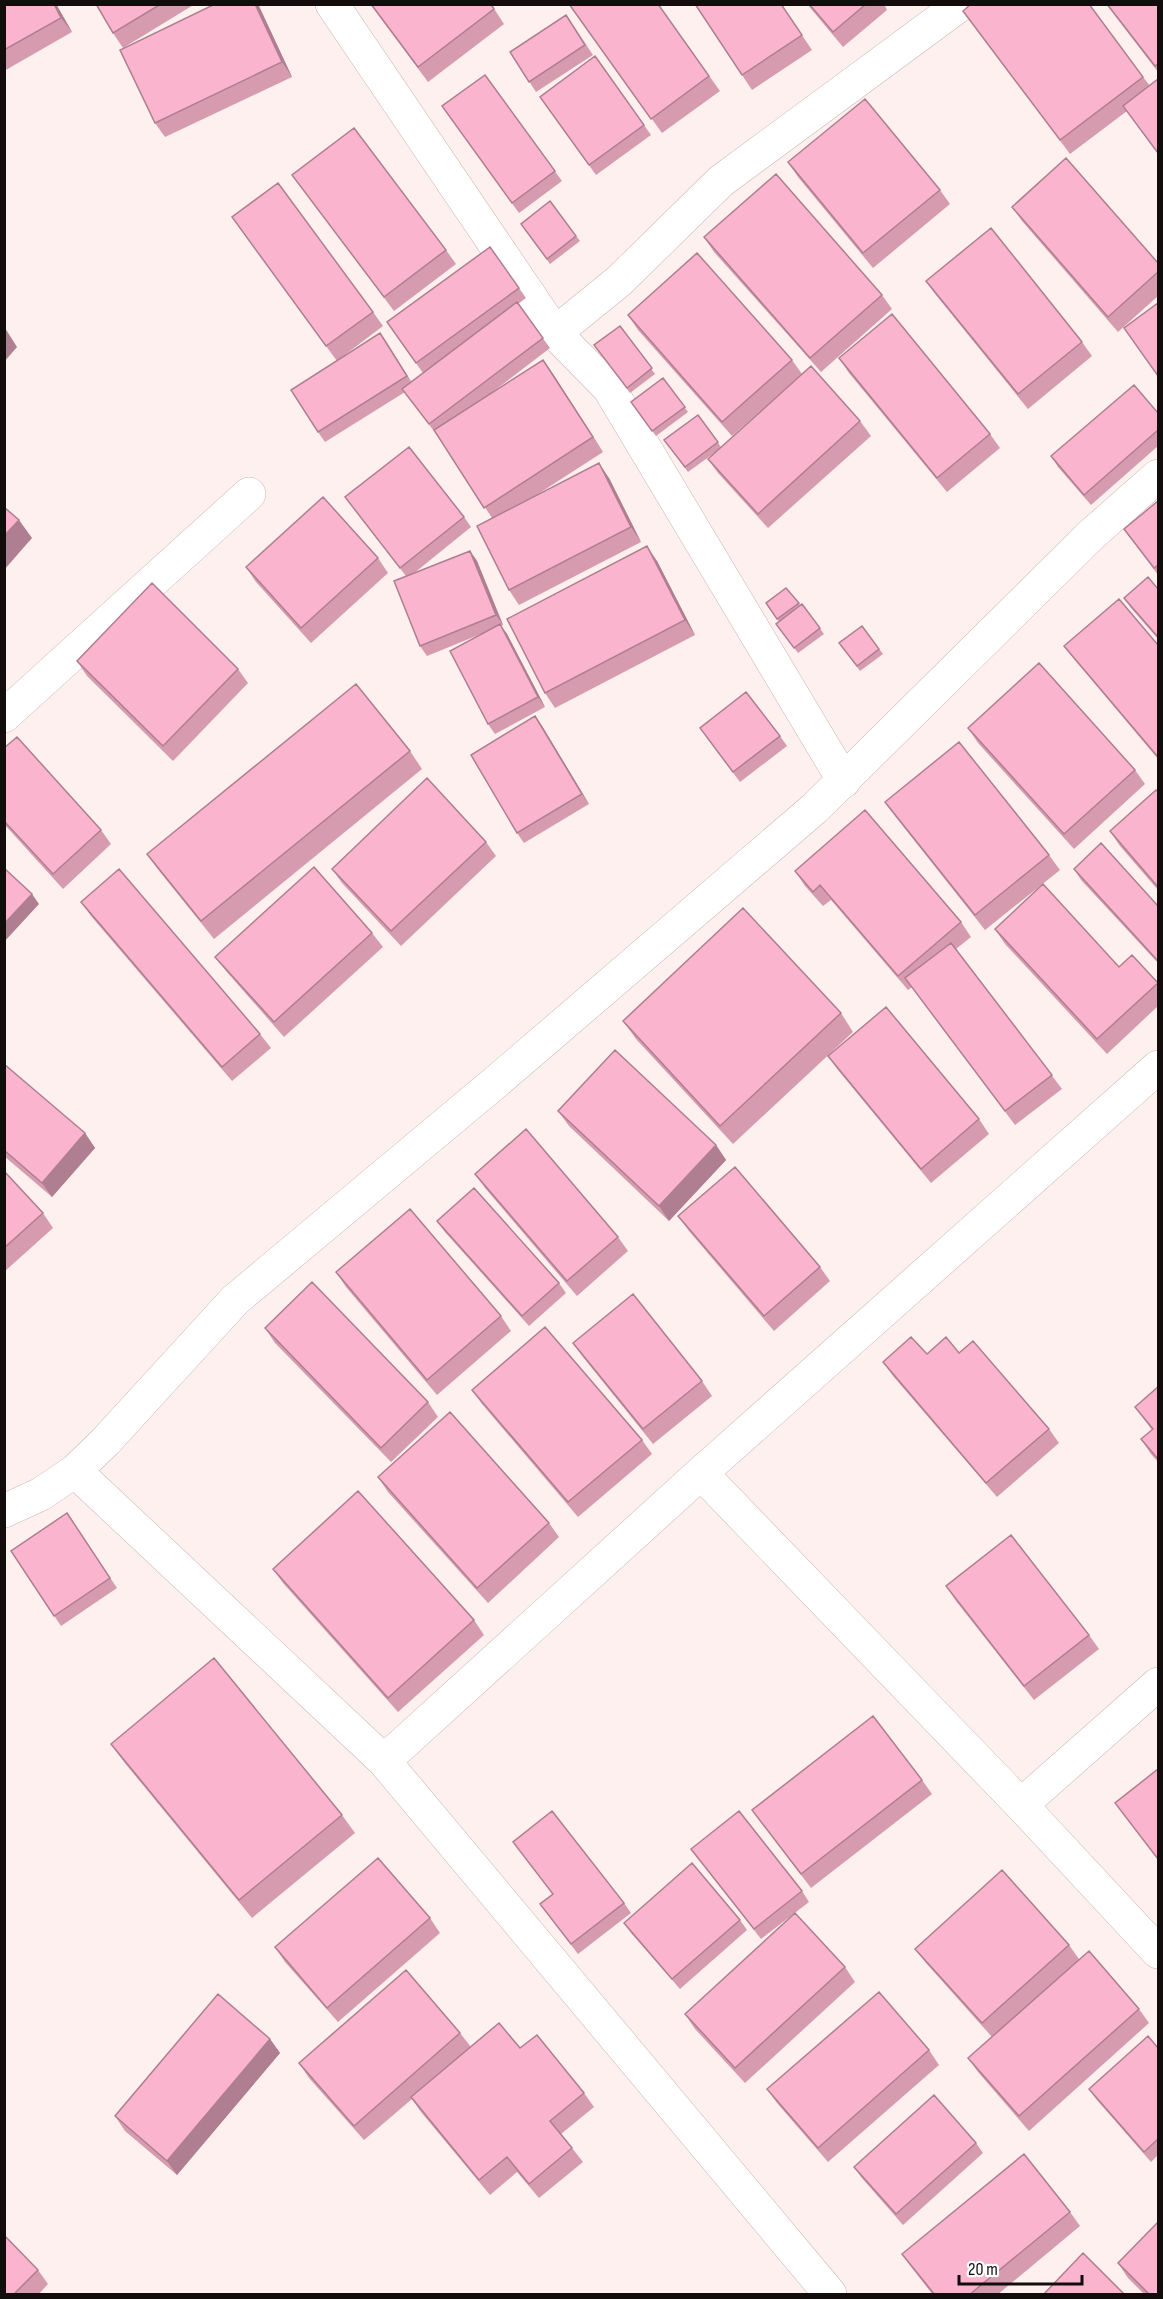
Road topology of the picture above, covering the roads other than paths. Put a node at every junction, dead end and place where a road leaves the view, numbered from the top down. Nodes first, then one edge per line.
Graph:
1 (332, 4) edge
2 (961, 4) edge
3 (555, 333) junction
4 (1158, 476) edge
5 (249, 494) dead end
6 (4, 716) edge
7 (844, 781) junction
8 (1158, 1067) edge
9 (75, 1471) junction
10 (701, 1473) junction
11 (4, 1511) edge
12 (1158, 1684) edge
13 (384, 1761) junction
14 (1021, 1806) junction
15 (1158, 1952) edge
16 (830, 2295) edge

1 - 3 street
2 - 3 street
3 - 7 street
4 - 7 street
5 - 6 street
7 - 9 street
8 - 10 street
9 - 11 street
9 - 13 street
10 - 13 street
10 - 14 street
12 - 14 street
13 - 16 street
14 - 15 street

